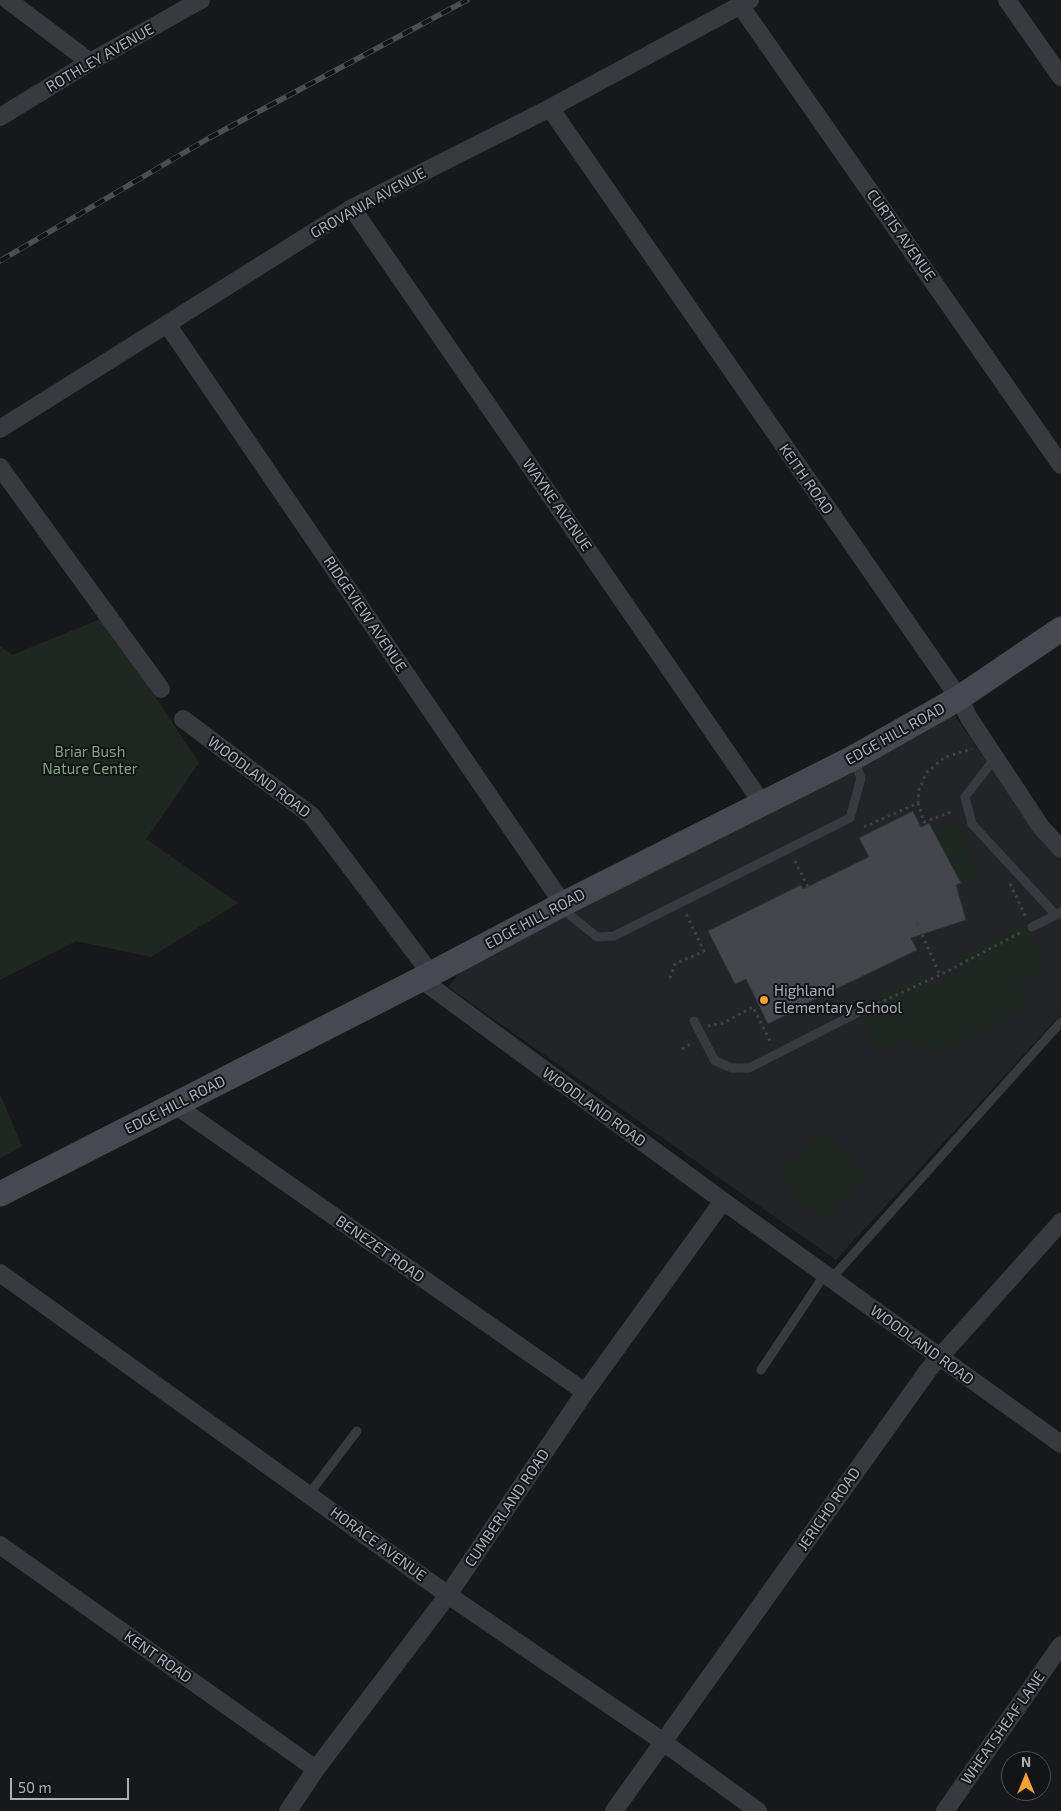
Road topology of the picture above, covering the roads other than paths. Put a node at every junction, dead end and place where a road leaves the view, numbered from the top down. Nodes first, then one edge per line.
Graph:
1 (8, 0) edge
2 (201, 0) edge
3 (1007, 0) edge
4 (745, 2) edge
5 (90, 62) junction
6 (1061, 77) edge
7 (550, 108) junction
8 (0, 117) edge
9 (352, 208) junction
10 (167, 324) junction
11 (0, 429) edge
12 (1061, 465) edge
13 (0, 467) edge
14 (1061, 629) edge
15 (160, 689) dead end
16 (959, 698) junction
17 (183, 719) dead end
18 (853, 758) junction
19 (995, 758) junction
20 (762, 803) junction
21 (1061, 849) edge
22 (562, 904) junction
23 (1058, 913) edge
24 (1032, 927) road end
25 (431, 974) junction
26 (857, 1013) road end
27 (694, 1021) dead end
28 (1061, 1022) edge
29 (175, 1105) junction
30 (0, 1194) edge
31 (723, 1201) junction
32 (1061, 1222) edge
33 (0, 1273) edge
34 (828, 1276) junction
35 (940, 1357) junction
36 (762, 1370) dead end
37 (585, 1392) junction
38 (358, 1431) dead end
39 (1061, 1444) edge
40 (309, 1494) junction
41 (0, 1545) edge
42 (448, 1595) junction
43 (1061, 1645) edge
44 (663, 1742) junction
45 (316, 1769) junction
46 (288, 1811) edge
47 (614, 1811) edge
48 (758, 1811) edge
49 (945, 1811) edge

1 - 5 street
2 - 5 street, ROTHLEY AVENUE
3 - 6 street
4 - 7 street, GROVANIA AVENUE
4 - 12 street, CURTIS AVENUE
5 - 8 street, ROTHLEY AVENUE
7 - 9 street, GROVANIA AVENUE
7 - 16 street, KEITH ROAD
9 - 10 street, GROVANIA AVENUE
9 - 20 street, WAYNE AVENUE
10 - 11 street, GROVANIA AVENUE
10 - 22 street, RIDGEVIEW AVENUE
13 - 15 street
14 - 16 street, EDGE HILL ROAD
16 - 18 street, EDGE HILL ROAD
16 - 19 street, KEITH ROAD
17 - 25 street, WOODLAND ROAD
18 - 20 street, EDGE HILL ROAD
18 - 22 lane
19 - 21 street, KEITH ROAD
19 - 23 lane
20 - 22 street, EDGE HILL ROAD
22 - 25 street, EDGE HILL ROAD
23 - 24 lane
25 - 29 street, EDGE HILL ROAD
25 - 31 street, WOODLAND ROAD
26 - 27 lane
28 - 34 lane
29 - 30 street, EDGE HILL ROAD
29 - 37 street, BENEZET ROAD
31 - 34 street, WOODLAND ROAD
31 - 37 street, CUMBERLAND ROAD
32 - 35 street, JERICHO ROAD
33 - 40 street, HORACE AVENUE
34 - 35 street, WOODLAND ROAD
34 - 36 lane
35 - 39 street, WOODLAND ROAD
35 - 44 street, JERICHO ROAD
37 - 42 street, CUMBERLAND ROAD
38 - 40 lane
40 - 42 street, HORACE AVENUE
41 - 45 street, KENT ROAD
42 - 44 street, HORACE AVENUE
42 - 45 street, CUMBERLAND ROAD
43 - 49 street, WHEATSHEAF LANE
44 - 47 street, JERICHO ROAD
44 - 48 street, HORACE AVENUE
45 - 46 street, CUMBERLAND ROAD

